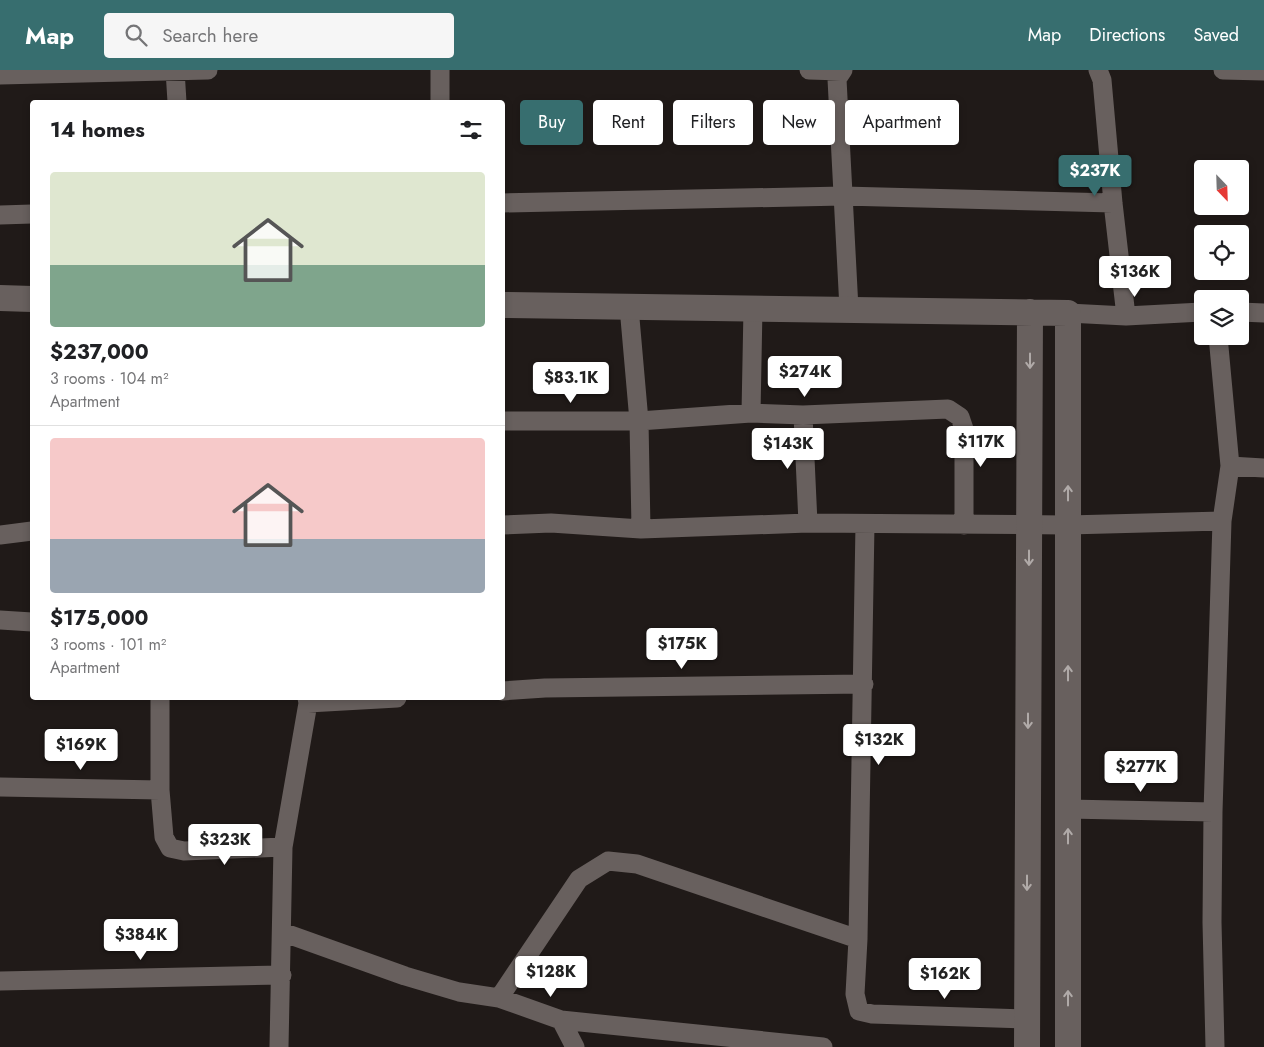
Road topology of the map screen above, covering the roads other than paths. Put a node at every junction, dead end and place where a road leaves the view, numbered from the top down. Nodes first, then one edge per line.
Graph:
1 (175, 70) edge
2 (208, 70) edge
3 (440, 70) edge
4 (809, 70) edge
5 (842, 70) edge
6 (1098, 70) edge
7 (1223, 70) edge
8 (1264, 71) edge
9 (0, 75) edge
10 (177, 100) edge
11 (440, 100) edge
12 (843, 196) junction
13 (505, 203) edge
14 (1113, 203) junction
15 (30, 214) edge
16 (0, 215) edge
17 (0, 298) edge
18 (30, 299) edge
19 (505, 305) edge
20 (629, 307) junction
21 (753, 308) junction
22 (849, 309) junction
23 (1030, 312) junction
24 (1068, 312) junction
25 (1194, 312) edge
26 (1249, 312) edge
27 (1264, 313) edge
28 (1126, 316) junction
29 (1219, 345) edge
30 (751, 413) junction
31 (802, 415) junction
32 (639, 421) junction
33 (505, 422) edge
34 (1230, 466) junction
35 (1264, 468) edge
36 (1222, 521) junction
37 (808, 523) junction
38 (865, 524) junction
39 (505, 525) edge
40 (964, 525) junction
41 (1029, 525) junction
42 (1068, 525) junction
43 (641, 530) junction
44 (30, 532) edge
45 (0, 535) edge
46 (0, 620) edge
47 (30, 622) edge
48 (864, 684) junction
49 (505, 691) edge
50 (160, 700) edge
51 (308, 700) edge
52 (0, 787) edge
53 (160, 790) junction
54 (1068, 809) junction
55 (1213, 812) junction
56 (283, 847) junction
57 (282, 932) junction
58 (858, 939) junction
59 (282, 975) junction
60 (0, 981) edge
61 (499, 998) junction
62 (1026, 1019) junction
63 (561, 1020) junction
64 (280, 1047) edge
65 (574, 1047) edge
66 (823, 1047) edge
67 (1027, 1047) edge
68 (1068, 1047) edge
69 (1215, 1047) edge

1 - 2 street
1 - 9 street
1 - 10 street
3 - 11 street
4 - 5 street
5 - 12 street
6 - 14 street
7 - 8 street
12 - 13 street
12 - 14 street
12 - 22 street
14 - 28 street
15 - 16 street
17 - 18 street
19 - 20 street
20 - 21 street
20 - 32 street
21 - 22 street
21 - 30 street
22 - 23 street
23 - 24 street
23 -> 41 street
24 - 28 street
42 -> 24 street
25 - 28 street
26 - 27 street
29 - 34 street
30 - 31 street
30 - 32 street
31 - 37 street
31 - 40 street
32 - 33 street
32 - 43 street
34 - 35 street
34 - 36 street
36 - 42 street
36 - 55 street
37 - 38 street
37 - 43 street
38 - 40 street
38 - 48 street
39 - 43 street
40 - 41 street
41 - 42 street
41 -> 62 street
54 -> 42 street
44 - 45 street
46 - 47 street
48 - 49 street
48 - 58 street
50 - 53 street
51 - 56 street
52 - 53 street
53 - 56 street
54 - 55 street
68 -> 54 street
55 - 69 street
56 - 57 street
57 - 59 street
57 - 61 street
58 - 61 street
58 - 62 street
59 - 60 street
59 - 64 street
61 - 63 street
62 - 67 street
63 - 65 street
63 - 66 street

